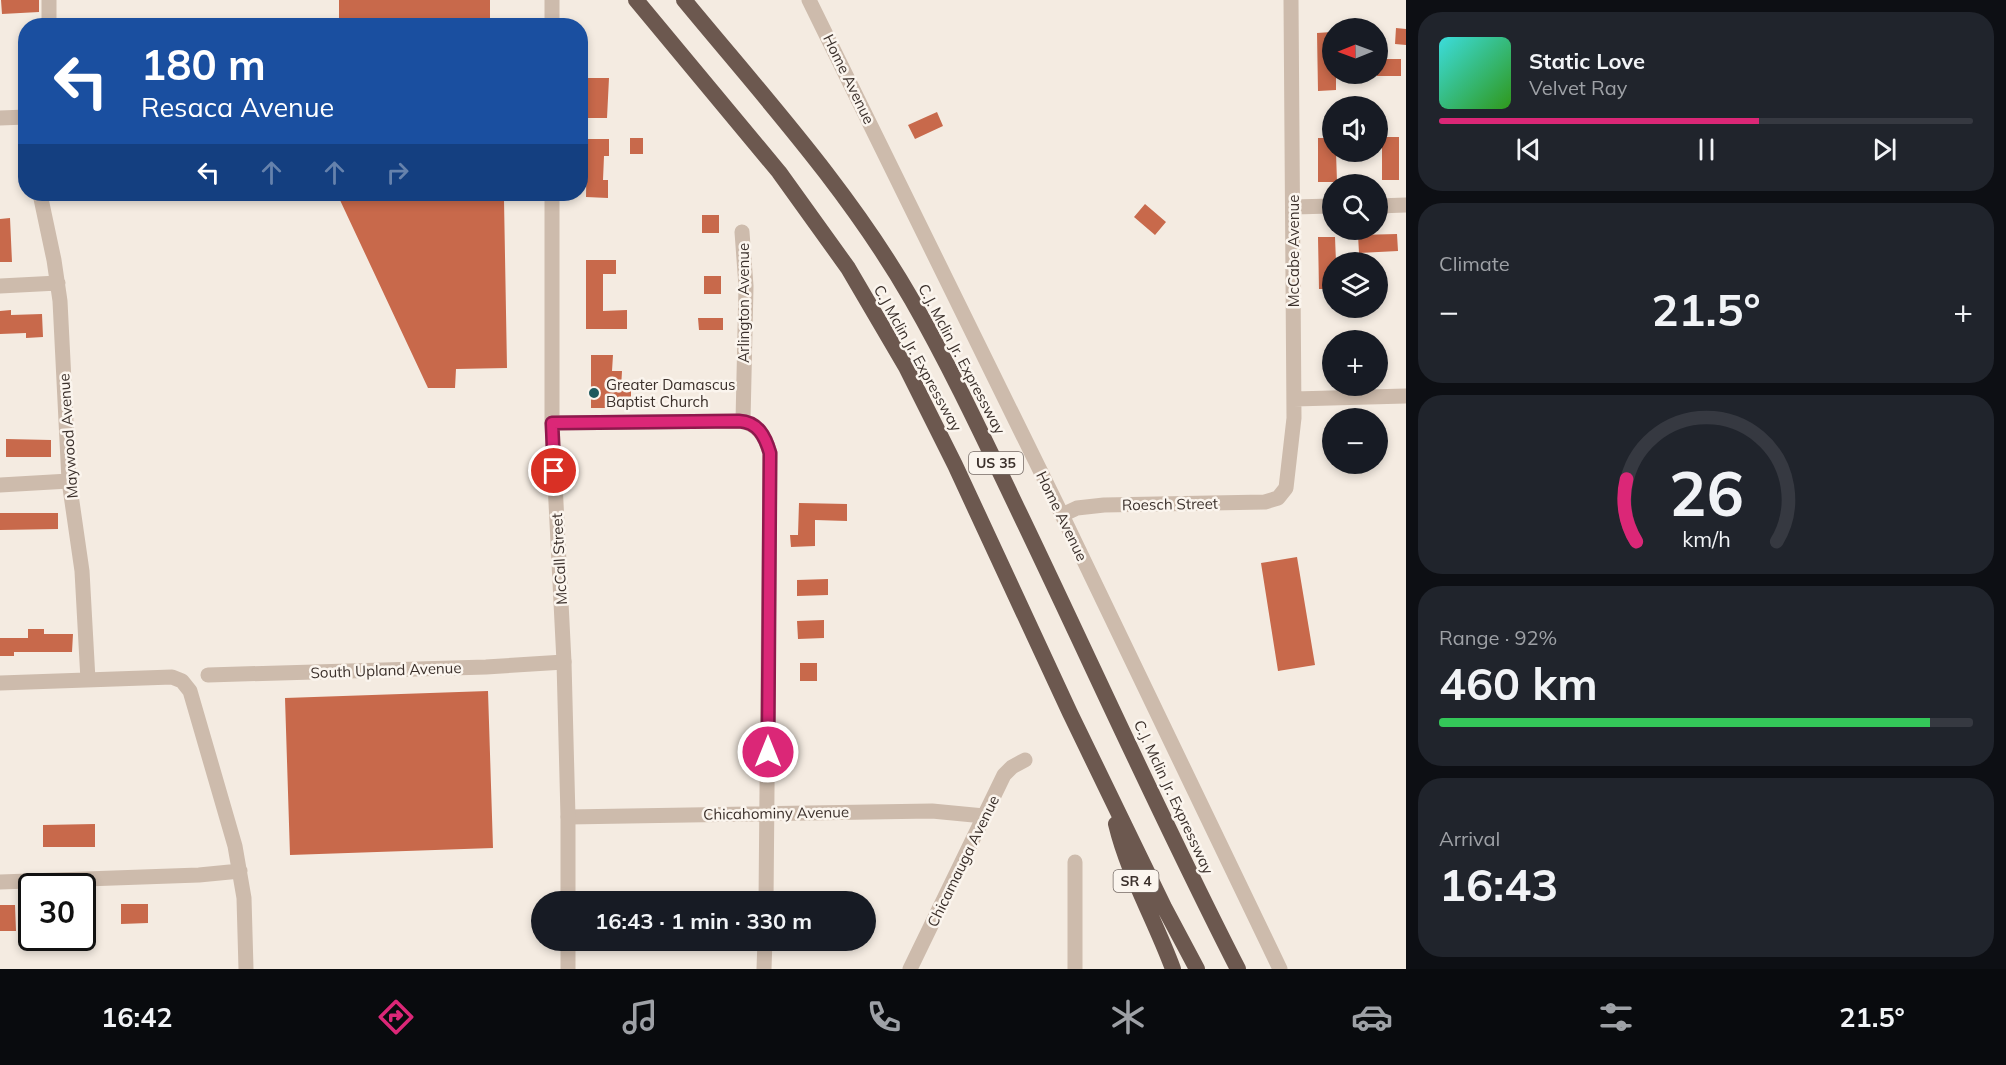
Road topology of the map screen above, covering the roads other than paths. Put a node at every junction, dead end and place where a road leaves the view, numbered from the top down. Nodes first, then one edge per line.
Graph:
1 (49, 0) edge
2 (552, 0) edge
3 (636, 0) edge
4 (684, 0) edge
5 (809, 0) edge
6 (1292, 0) edge
7 (49, 18) edge
8 (552, 18) edge
9 (18, 117) edge
10 (0, 118) edge
11 (40, 201) edge
12 (552, 201) edge
13 (1406, 205) edge
14 (1322, 206) edge
15 (1388, 206) edge
16 (1293, 207) junction
17 (742, 232) dead end
18 (58, 283) junction
19 (0, 286) edge
20 (1406, 396) edge
21 (1294, 399) junction
22 (743, 421) junction
23 (552, 423) junction
24 (69, 482) junction
25 (0, 485) edge
26 (1278, 498) joint
27 (1062, 515) junction
28 (564, 662) junction
29 (208, 675) dead end
30 (88, 680) junction
31 (0, 683) edge
32 (1025, 760) dead end
33 (1107, 791) junction
34 (768, 814) junction
35 (984, 816) junction
36 (568, 818) junction
37 (1075, 862) dead end
38 (240, 872) junction
39 (0, 882) edge
40 (568, 891) edge
41 (766, 891) edge
42 (568, 951) edge
43 (765, 951) edge
44 (246, 969) edge
45 (568, 969) edge
46 (764, 969) edge
47 (910, 969) edge
48 (1075, 969) edge
49 (1173, 969) edge
50 (1197, 969) edge
51 (1239, 969) edge
52 (1280, 969) edge

1 - 7 street
2 - 8 street
3 - 33 highway, C.J Mclin Jr. Expressway / US 35
4 - 51 highway, C.J. Mclin Jr. Expressway / US 35
5 - 27 street, Home Avenue
6 - 16 street, McCabe Avenue
9 - 10 street
11 - 18 street, Maywood Avenue
12 - 23 street, McCall Street
13 - 15 street
14 - 16 street
16 - 21 street, McCabe Avenue
17 - 22 street, Arlington Avenue
18 - 19 street
18 - 24 street, Maywood Avenue
20 - 21 street
21 - 26 street, McCabe Avenue
22 - 23 street
22 - 34 street
23 - 28 street, McCall Street
24 - 25 street
24 - 30 street, Maywood Avenue
26 - 27 street, Roesch Street
27 - 52 street, Home Avenue
28 - 29 street, South Upland Avenue
28 - 36 street, McCall Street
30 - 31 street
30 - 38 street
32 - 35 street, Chicamauga Avenue
33 - 49 highway, SR 4
33 - 50 highway, C.J Mclin Jr. Expressway / US 35
34 - 35 street, Chicahominy Avenue
34 - 36 street, Chicahominy Avenue
34 - 41 street
35 - 47 street, Chicamauga Avenue
36 - 40 street, McCall Street
37 - 48 street
38 - 39 street
38 - 44 street
42 - 45 street
43 - 46 street

